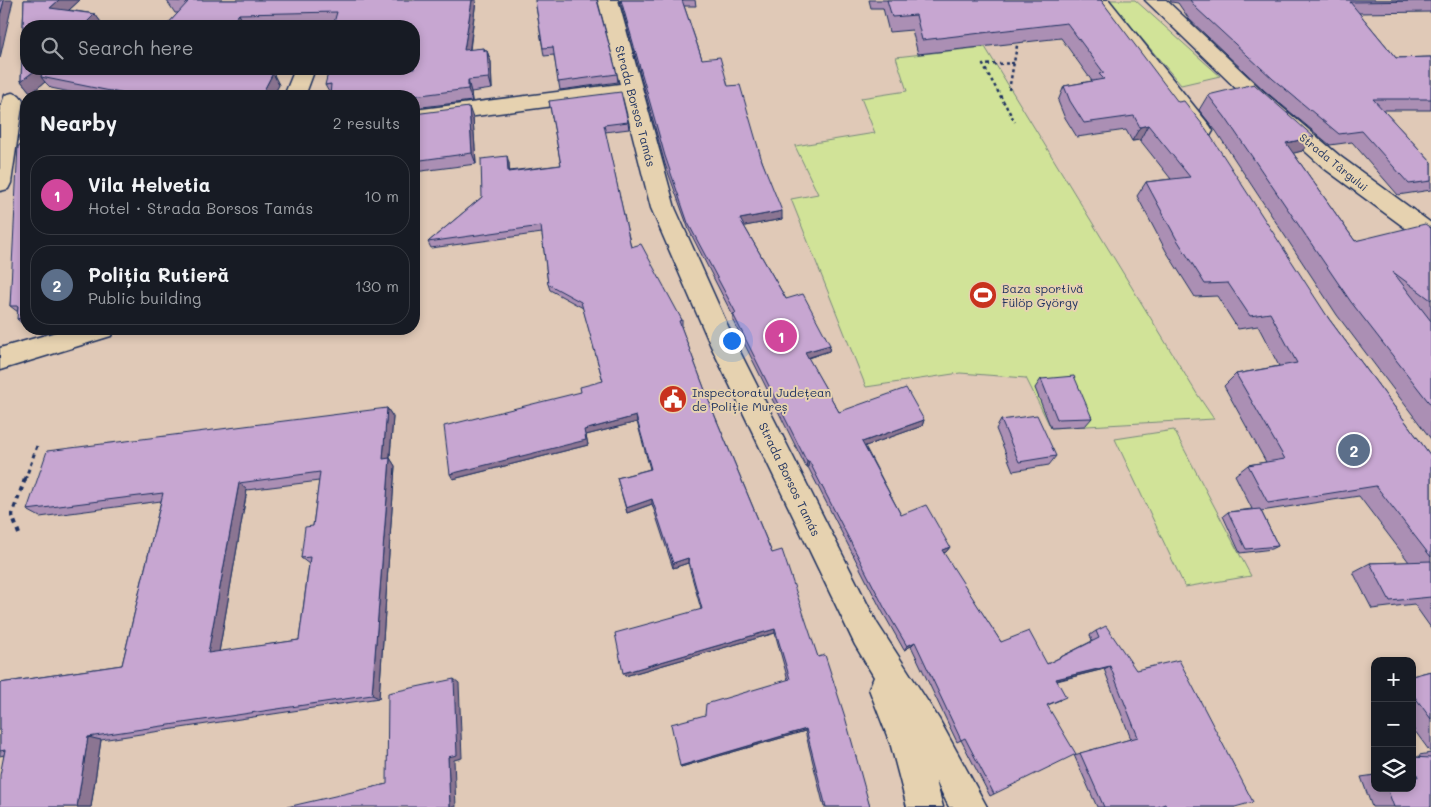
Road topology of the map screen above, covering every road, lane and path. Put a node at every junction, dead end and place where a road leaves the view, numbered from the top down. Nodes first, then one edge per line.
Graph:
1 (608, 0) edge
2 (1099, 0) edge
3 (1156, 0) edge
4 (1019, 36) edge
5 (1014, 64) junction
6 (303, 75) edge
7 (297, 90) edge
8 (631, 90) junction
9 (1009, 90) dead end
10 (13, 100) edge
11 (420, 116) edge
12 (1015, 122) dead end
13 (1217, 153) edge
14 (0, 183) edge
15 (1426, 227) edge
16 (82, 335) edge
17 (0, 360) edge
18 (38, 443) dead end
19 (19, 534) dead end
20 (866, 634) junction
21 (925, 807) edge
22 (969, 807) edge

1 - 8 street, Strada Borsos Tamás
2 - 13 street
3 - 15 street, Strada Târgului
4 - 5 path
5 - 9 path
5 - 12 path
6 - 7 street
8 - 11 street
8 - 20 street, Strada Borsos Tamás
10 - 14 street
16 - 17 street
18 - 19 path
20 - 21 street
20 - 22 street, Strada Borsos Tamás

